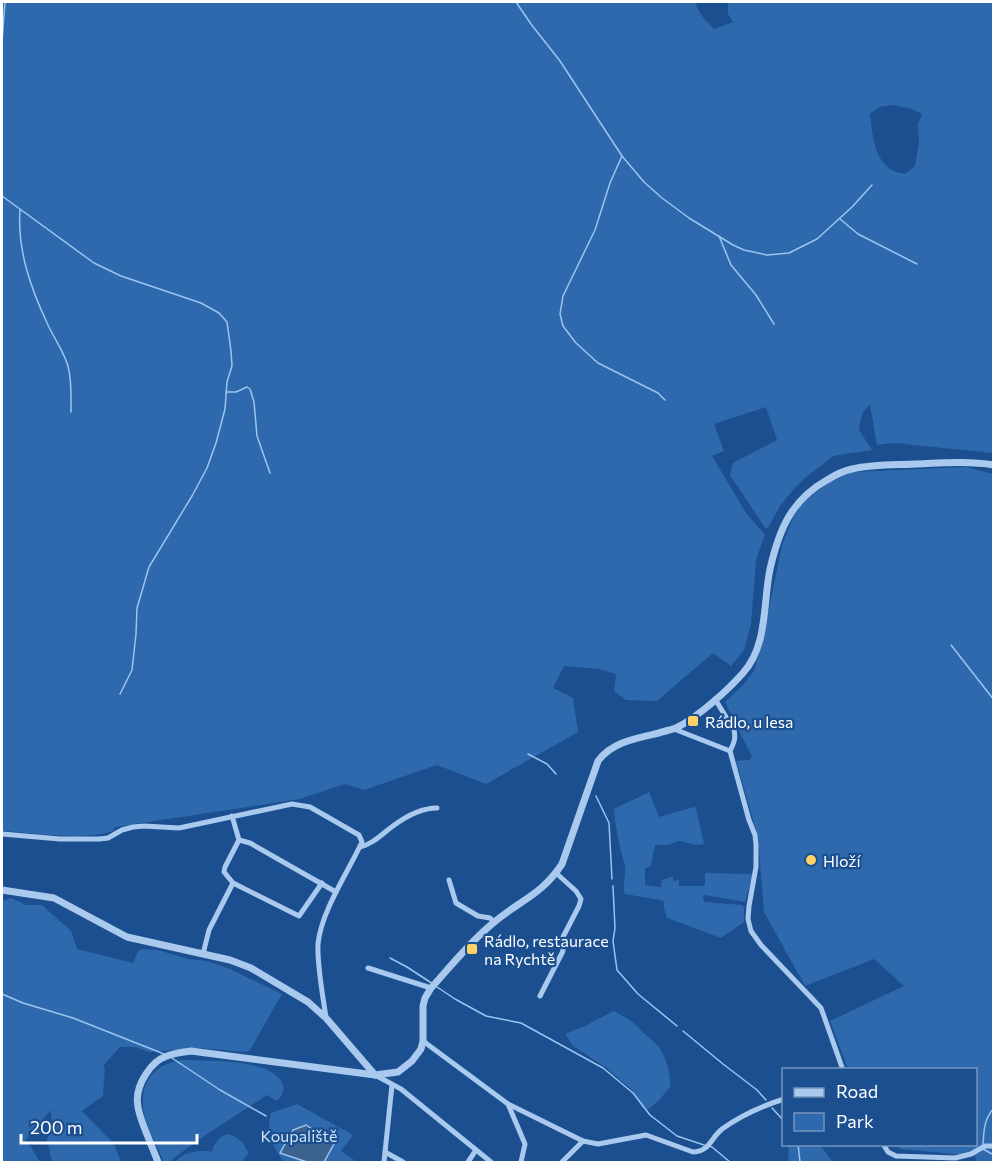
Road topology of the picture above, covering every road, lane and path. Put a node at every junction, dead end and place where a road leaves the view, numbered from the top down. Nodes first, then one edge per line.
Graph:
1 (993, 465) edge
2 (715, 699) junction
3 (674, 729) junction
4 (730, 751) junction
5 (438, 807) dead end
6 (232, 816) junction
7 (2, 834) edge
8 (239, 840) junction
9 (360, 847) junction
10 (556, 873) junction
11 (449, 880) dead end
12 (233, 883) junction
13 (322, 884) junction
14 (2, 890) edge
15 (336, 892) junction
16 (494, 922) junction
17 (203, 954) junction
18 (368, 968) dead end
19 (431, 988) junction
20 (540, 996) dead end
21 (326, 1018) junction
22 (423, 1041) junction
23 (842, 1068) edge
24 (375, 1075) junction
25 (392, 1085) junction
26 (782, 1099) edge
27 (508, 1104) junction
28 (583, 1141) junction
29 (884, 1146) edge
30 (993, 1146) edge
31 (476, 1150) junction
32 (385, 1152) junction
33 (158, 1162) edge
34 (384, 1162) edge
35 (403, 1162) edge
36 (468, 1162) edge
37 (491, 1162) edge
38 (521, 1162) edge
39 (562, 1162) edge

1 - 2 street
2 - 3 street
2 - 4 street
3 - 4 street
3 - 10 street
4 - 23 street
5 - 9 street
6 - 7 street
6 - 8 street
6 - 9 street
8 - 12 street
8 - 13 street
9 - 15 street
10 - 16 street
10 - 20 street
11 - 16 street
12 - 13 street
12 - 17 street
13 - 15 street
14 - 17 street
15 - 21 street
16 - 19 street
17 - 21 street
18 - 19 street
19 - 22 street
21 - 24 street
22 - 24 street
22 - 27 street
24 - 25 street
24 - 33 street
25 - 31 street
25 - 32 street
26 - 28 street
27 - 28 street
27 - 38 street
28 - 39 street
29 - 30 street
31 - 36 street
31 - 37 street
32 - 34 street
32 - 35 street

